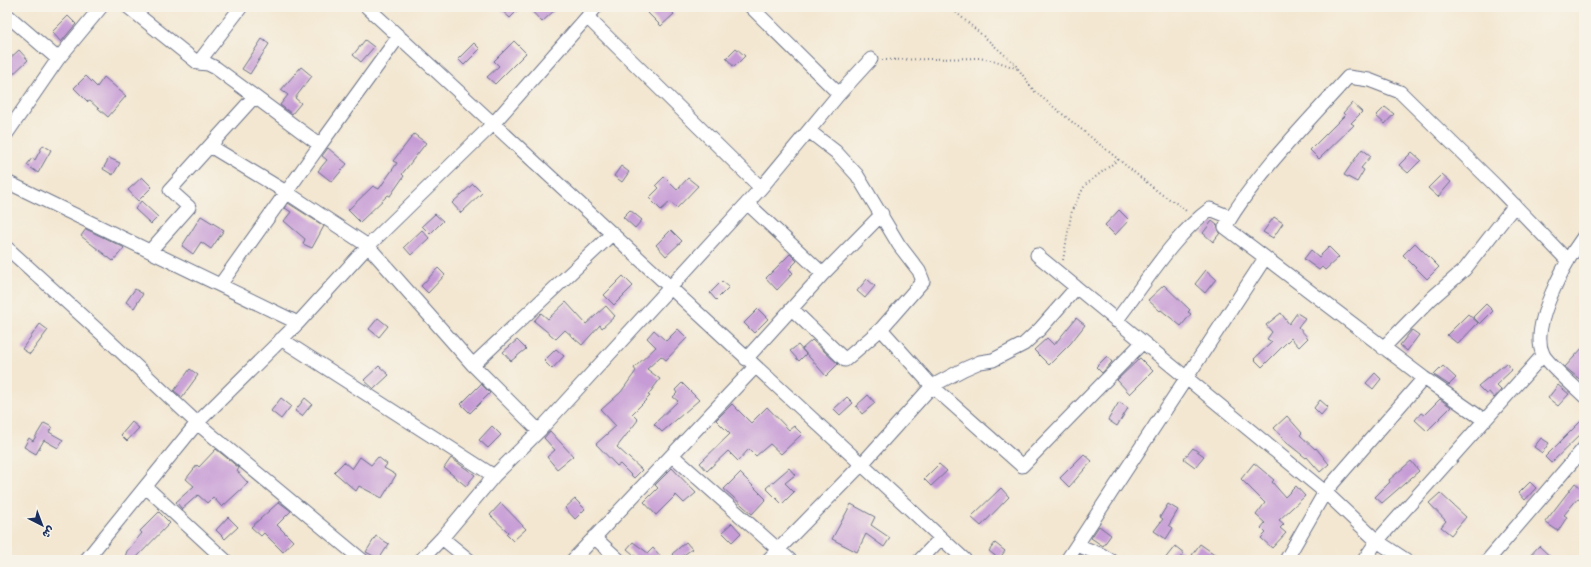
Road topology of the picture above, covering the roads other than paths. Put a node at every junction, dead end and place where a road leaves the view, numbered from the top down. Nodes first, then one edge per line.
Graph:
1 (100, 7) edge
2 (128, 7) edge
3 (241, 7) edge
4 (367, 7) edge
5 (751, 7) edge
6 (592, 12) edge
7 (7, 15) edge
8 (399, 36) junction
9 (871, 59) road end
10 (58, 60) junction
11 (198, 63) junction
12 (839, 94) junction
13 (254, 96) junction
14 (493, 124) junction
15 (809, 131) junction
16 (7, 133) edge
17 (320, 145) junction
18 (210, 146) junction
19 (7, 182) edge
20 (761, 188) junction
21 (286, 192) junction
22 (747, 203) junction
23 (1515, 205) junction
24 (882, 214) junction
25 (1230, 217) junction
26 (613, 233) junction
27 (1584, 236) edge
28 (368, 246) junction
29 (7, 248) edge
30 (150, 251) junction
31 (1037, 255) dead end
32 (1265, 258) junction
33 (1568, 261) junction
34 (823, 274) junction
35 (220, 285) junction
36 (670, 288) junction
37 (1076, 288) junction
38 (792, 308) junction
39 (1116, 321) junction
40 (298, 323) junction
41 (881, 329) junction
42 (281, 339) junction
43 (1142, 343) junction
44 (1383, 348) junction
45 (1543, 355) junction
46 (751, 363) junction
47 (473, 366) junction
48 (1424, 378) junction
49 (1187, 379) junction
50 (932, 386) junction
51 (1584, 396) edge
52 (1484, 420) junction
53 (197, 423) junction
54 (539, 430) junction
55 (1584, 448) edge
56 (673, 456) junction
57 (862, 464) junction
58 (494, 476) junction
59 (146, 486) junction
60 (1325, 492) junction
61 (594, 537) junction
62 (442, 538) junction
63 (941, 538) junction
64 (1377, 541) junction
65 (1077, 544) junction
66 (779, 549) junction
67 (86, 560) edge
68 (225, 560) edge
69 (362, 560) edge
70 (421, 560) edge
71 (469, 560) edge
72 (573, 560) edge
73 (619, 560) edge
74 (768, 560) edge
75 (790, 560) edge
76 (920, 560) edge
77 (965, 560) edge
78 (1066, 560) edge
79 (1110, 560) edge
80 (1286, 560) edge
81 (1364, 560) edge
82 (1406, 560) edge
83 (1488, 560) edge

1 - 10 street
2 - 11 street
3 - 11 street
4 - 8 street
5 - 12 street
6 - 14 street
6 - 20 street
7 - 10 street
8 - 14 street
8 - 17 street
9 - 12 street
10 - 16 street
11 - 13 street
12 - 15 street
13 - 17 street
13 - 18 street
14 - 26 street
14 - 28 street
15 - 20 street
15 - 24 street
17 - 21 street
18 - 21 street
18 - 30 street
19 - 30 street
20 - 22 street
21 - 28 street
21 - 35 street
22 - 34 street
22 - 36 street
23 - 25 street
23 - 33 street
23 - 44 street
24 - 34 street
24 - 41 street
25 - 32 street
25 - 39 street
26 - 36 street
26 - 47 street
27 - 33 street
28 - 40 street
28 - 47 street
29 - 53 street
30 - 35 street
31 - 37 street
32 - 44 street
32 - 49 street
33 - 45 street
34 - 38 street
35 - 40 street
36 - 46 street
36 - 54 street
37 - 39 street
37 - 50 street
38 - 41 street
38 - 46 street
39 - 43 street
40 - 42 street
41 - 50 street
42 - 53 street
42 - 58 street
43 - 49 street
43 - 50 street
44 - 48 street
45 - 51 street
45 - 52 street
46 - 56 street
46 - 57 street
47 - 54 street
48 - 52 street
48 - 60 street
49 - 60 street
49 - 65 street
50 - 57 street
52 - 64 street
53 - 59 street
53 - 69 street
54 - 58 street
55 - 83 street
56 - 61 street
56 - 66 street
57 - 63 street
57 - 66 street
58 - 62 street
59 - 67 street
59 - 68 street
60 - 64 street
60 - 80 street
61 - 72 street
61 - 73 street
62 - 70 street
62 - 71 street
63 - 76 street
63 - 77 street
64 - 81 street
64 - 82 street
65 - 78 street
65 - 79 street
66 - 74 street
66 - 75 street

